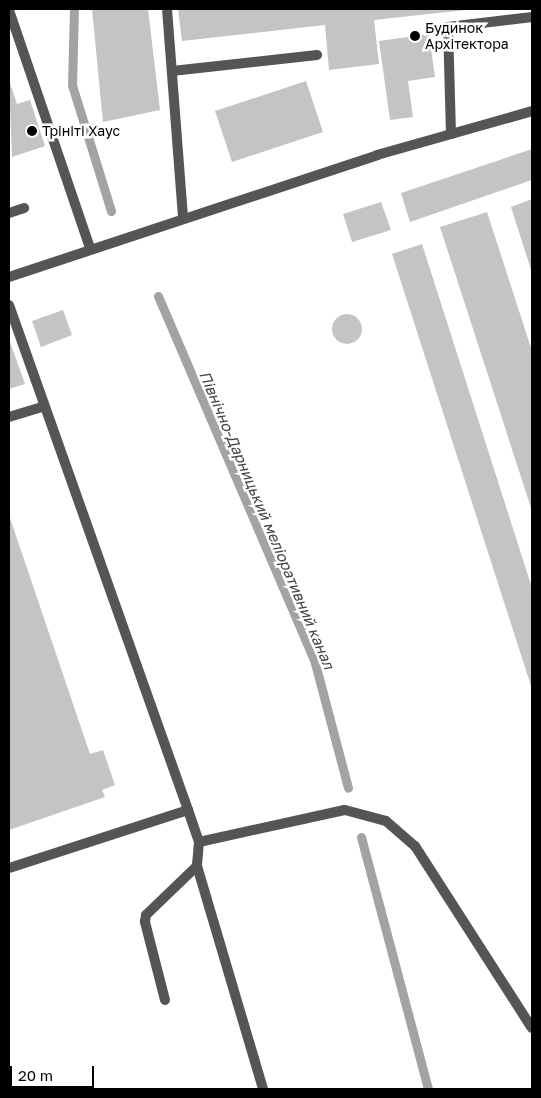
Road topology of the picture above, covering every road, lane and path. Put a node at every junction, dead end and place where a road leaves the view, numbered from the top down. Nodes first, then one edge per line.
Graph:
1 (167, 9) edge
2 (9, 10) edge
3 (532, 17) edge
4 (317, 55) dead end
5 (172, 71) junction
6 (532, 110) edge
7 (451, 134) junction
8 (24, 208) dead end
9 (9, 213) edge
10 (183, 218) junction
11 (90, 248) junction
12 (9, 277) edge
13 (9, 305) edge
14 (44, 406) junction
15 (9, 417) edge
16 (188, 810) junction
17 (199, 842) junction
18 (197, 866) junction
19 (9, 868) edge
20 (165, 1000) dead end
21 (532, 1028) edge
22 (263, 1089) edge

1 - 5 lane
2 - 11 lane
3 - 7 lane
4 - 5 lane
5 - 10 lane
6 - 7 lane
7 - 10 lane
8 - 9 lane
10 - 11 lane
11 - 12 lane
13 - 14 lane
14 - 15 lane
14 - 16 lane
16 - 17 lane
16 - 19 lane
17 - 18 lane
17 - 21 lane
18 - 20 lane
18 - 22 lane

